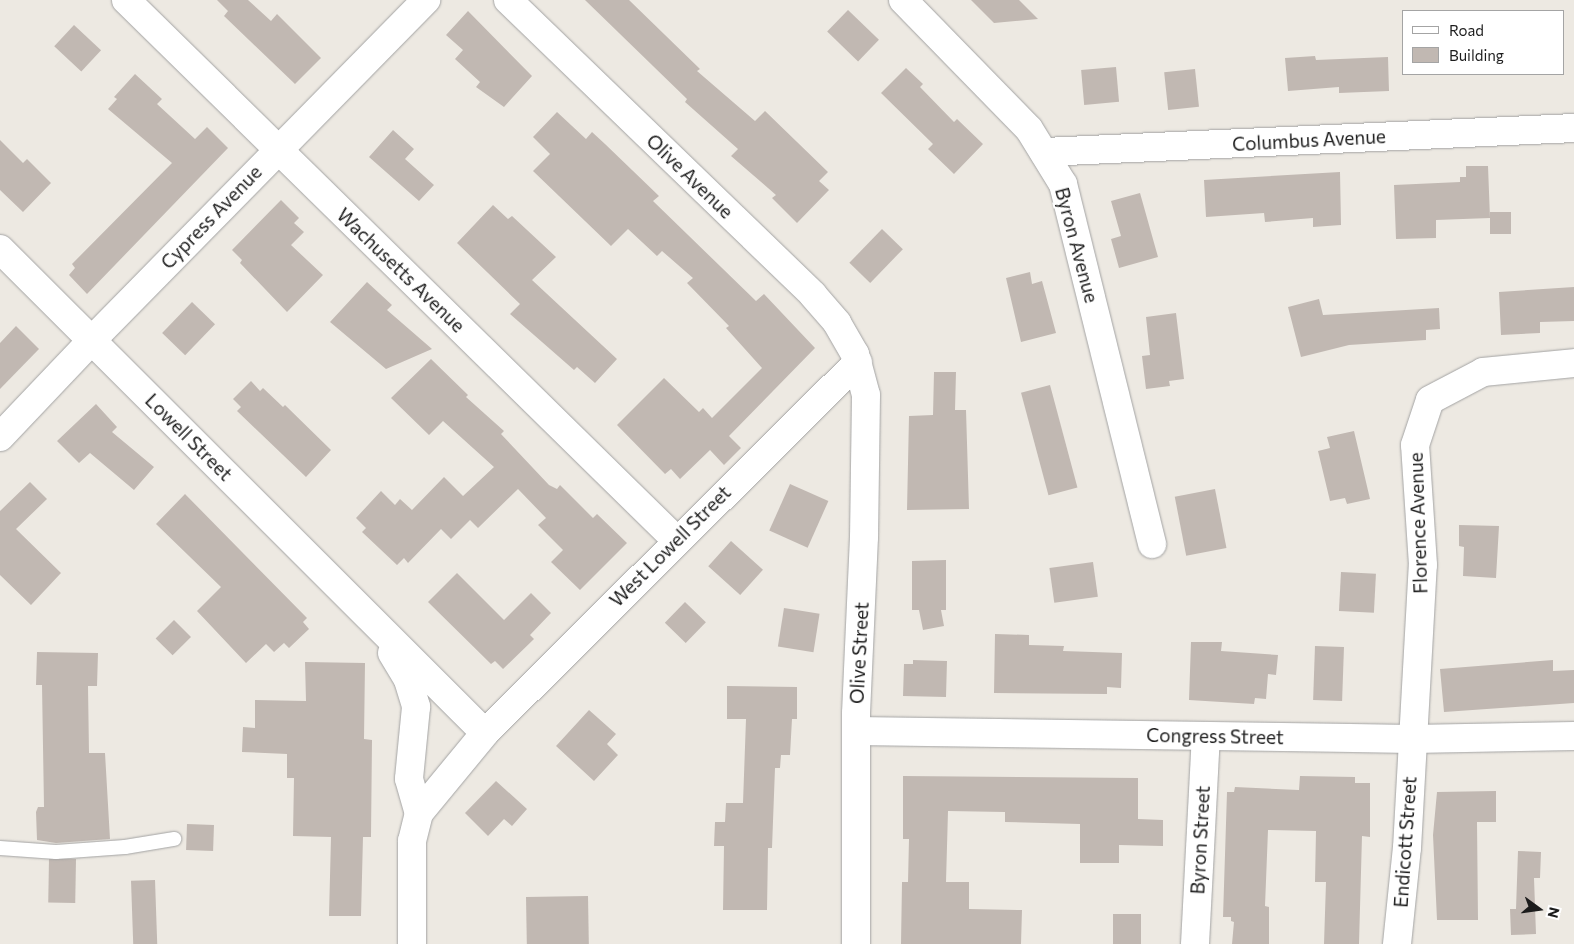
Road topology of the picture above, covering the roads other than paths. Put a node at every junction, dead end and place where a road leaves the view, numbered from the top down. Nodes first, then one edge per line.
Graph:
1 (126, 0) edge
2 (426, 0) edge
3 (508, 0) edge
4 (903, 0) edge
5 (1574, 128) edge
6 (278, 149) junction
7 (1044, 152) junction
8 (0, 249) edge
9 (92, 340) junction
10 (858, 362) junction
11 (1574, 363) edge
12 (0, 438) edge
13 (676, 540) junction
14 (1152, 544) dead end
15 (377, 625) junction
16 (856, 731) junction
17 (485, 733) junction
18 (1206, 736) junction
19 (1574, 736) edge
20 (1412, 739) junction
21 (420, 813) junction
22 (174, 839) dead end
23 (0, 848) edge
24 (412, 944) edge
25 (856, 944) edge
26 (1195, 944) edge
27 (1396, 944) edge

1 - 6 street, Wachusetts Avenue
2 - 6 street, Cypress Avenue
3 - 10 street, Olive Avenue
4 - 7 street, Byron Avenue
5 - 7 street, Columbus Avenue
6 - 9 street, Cypress Avenue
6 - 13 street, Wachusetts Avenue
7 - 14 street, Byron Avenue
8 - 9 street, Lowell Street
9 - 12 street, Cypress Avenue
9 - 15 street, Lowell Street
10 - 13 street, West Lowell Street
10 - 16 street, Olive Street
11 - 20 street, Florence Avenue
13 - 17 street, West Lowell Street
15 - 17 street, Lowell Street
15 - 21 street, Lowell Street
16 - 18 street, Congress Street
16 - 25 street, Olive Street
17 - 21 street
18 - 20 street, Congress Street
18 - 26 street, Byron Street
19 - 20 street, Congress Street
20 - 27 street, Endicott Street
21 - 24 street
22 - 23 lane

